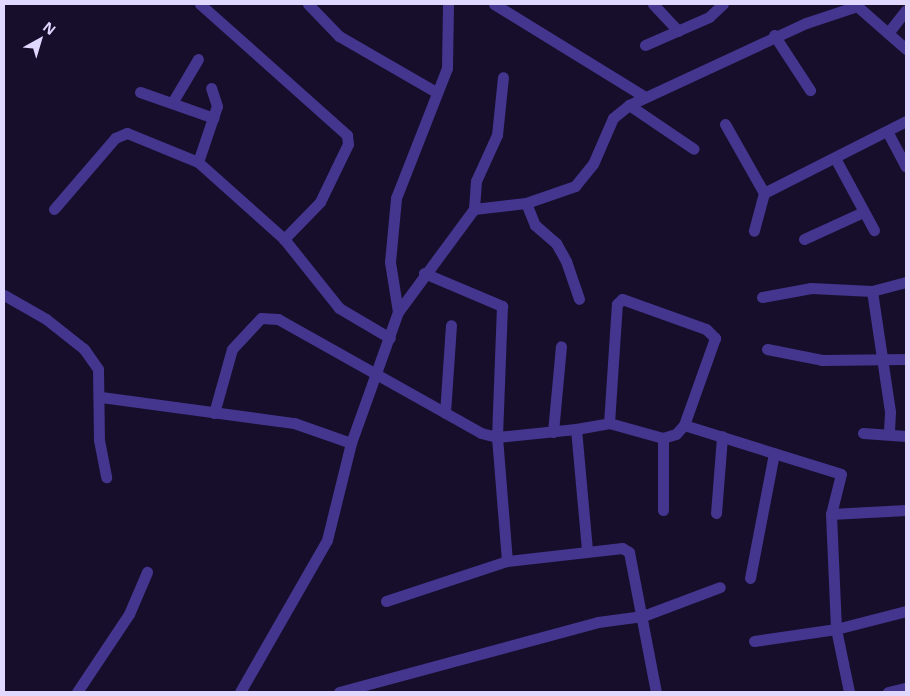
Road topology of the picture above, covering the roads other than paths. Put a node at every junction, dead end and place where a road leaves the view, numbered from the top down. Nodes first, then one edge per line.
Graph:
1 (200, 4) edge
2 (308, 4) edge
3 (448, 4) edge
4 (494, 4) edge
5 (653, 4) edge
6 (724, 4) edge
7 (856, 5) edge
8 (906, 10) edge
9 (678, 31) junction
10 (888, 33) junction
11 (774, 35) junction
12 (645, 45) dead end
13 (906, 49) edge
14 (198, 59) dead end
15 (504, 77) dead end
16 (211, 88) dead end
17 (810, 90) dead end
18 (140, 92) dead end
19 (436, 92) junction
20 (645, 97) junction
21 (172, 103) junction
22 (629, 106) junction
23 (214, 118) junction
24 (906, 121) edge
25 (725, 124) dead end
26 (888, 133) junction
27 (694, 149) dead end
28 (835, 158) junction
29 (198, 162) junction
30 (906, 167) edge
31 (764, 193) junction
32 (526, 203) junction
33 (54, 209) dead end
34 (474, 209) junction
35 (863, 212) junction
36 (754, 230) dead end
37 (874, 230) dead end
38 (284, 239) junction
39 (804, 239) dead end
40 (424, 273) junction
41 (906, 282) edge
42 (872, 291) junction
43 (4, 295) edge
44 (762, 297) dead end
45 (580, 299) dead end
46 (398, 312) junction
47 (451, 325) dead end
48 (390, 338) junction
49 (561, 346) dead end
50 (767, 349) dead end
51 (906, 359) edge
52 (882, 361) junction
53 (379, 376) junction
54 (101, 397) junction
55 (214, 413) junction
56 (445, 413) junction
57 (609, 423) junction
58 (684, 425) junction
59 (576, 429) junction
60 (553, 432) junction
61 (863, 433) dead end
62 (889, 434) junction
63 (722, 436) junction
64 (906, 436) edge
65 (497, 437) junction
66 (663, 438) junction
67 (351, 443) junction
68 (774, 453) junction
69 (106, 477) dead end
70 (663, 510) dead end
71 (906, 510) edge
72 (716, 513) dead end
73 (831, 514) junction
74 (587, 551) junction
75 (507, 561) junction
76 (147, 572) dead end
77 (750, 578) dead end
78 (720, 587) dead end
79 (386, 601) dead end
80 (906, 611) edge
81 (643, 616) junction
82 (836, 630) junction
83 (754, 641) dead end
84 (906, 688) edge
85 (77, 692) edge
86 (240, 692) edge
87 (339, 692) edge
88 (652, 692) edge
89 (849, 692) edge
90 (888, 692) edge

1 - 38 street
2 - 19 street
3 - 19 street
4 - 20 street
5 - 9 street
6 - 9 street
7 - 10 street
7 - 11 street
8 - 10 street
9 - 12 street
10 - 13 street
11 - 17 street
11 - 20 street
14 - 21 street
15 - 34 street
16 - 23 street
18 - 21 street
19 - 46 street
20 - 22 street
21 - 23 street
22 - 27 street
22 - 32 street
23 - 29 street
24 - 26 street
25 - 31 street
26 - 28 street
26 - 30 street
28 - 31 street
28 - 35 street
29 - 33 street
29 - 38 street
31 - 36 street
32 - 34 street
32 - 45 street
34 - 40 street
35 - 37 street
35 - 39 street
38 - 48 street
40 - 46 street
40 - 65 street
41 - 42 street
42 - 44 street
42 - 52 street
43 - 54 street
46 - 48 street
47 - 56 street
48 - 53 street
49 - 60 street
50 - 52 street
51 - 52 street
52 - 62 street
53 - 55 street
53 - 56 street
53 - 67 street
54 - 55 street
54 - 69 street
55 - 67 street
56 - 65 street
57 - 58 street
57 - 59 street
57 - 66 street
58 - 63 street
58 - 66 street
59 - 60 street
59 - 74 street
60 - 65 street
61 - 62 street
62 - 64 street
63 - 68 street
63 - 72 street
65 - 75 street
66 - 70 street
67 - 86 street
68 - 73 street
68 - 77 street
71 - 73 street
73 - 82 street
74 - 75 street
74 - 81 street
75 - 79 street
76 - 85 street
78 - 81 street
80 - 82 street
81 - 87 street
81 - 88 street
82 - 83 street
82 - 89 street
84 - 90 street

